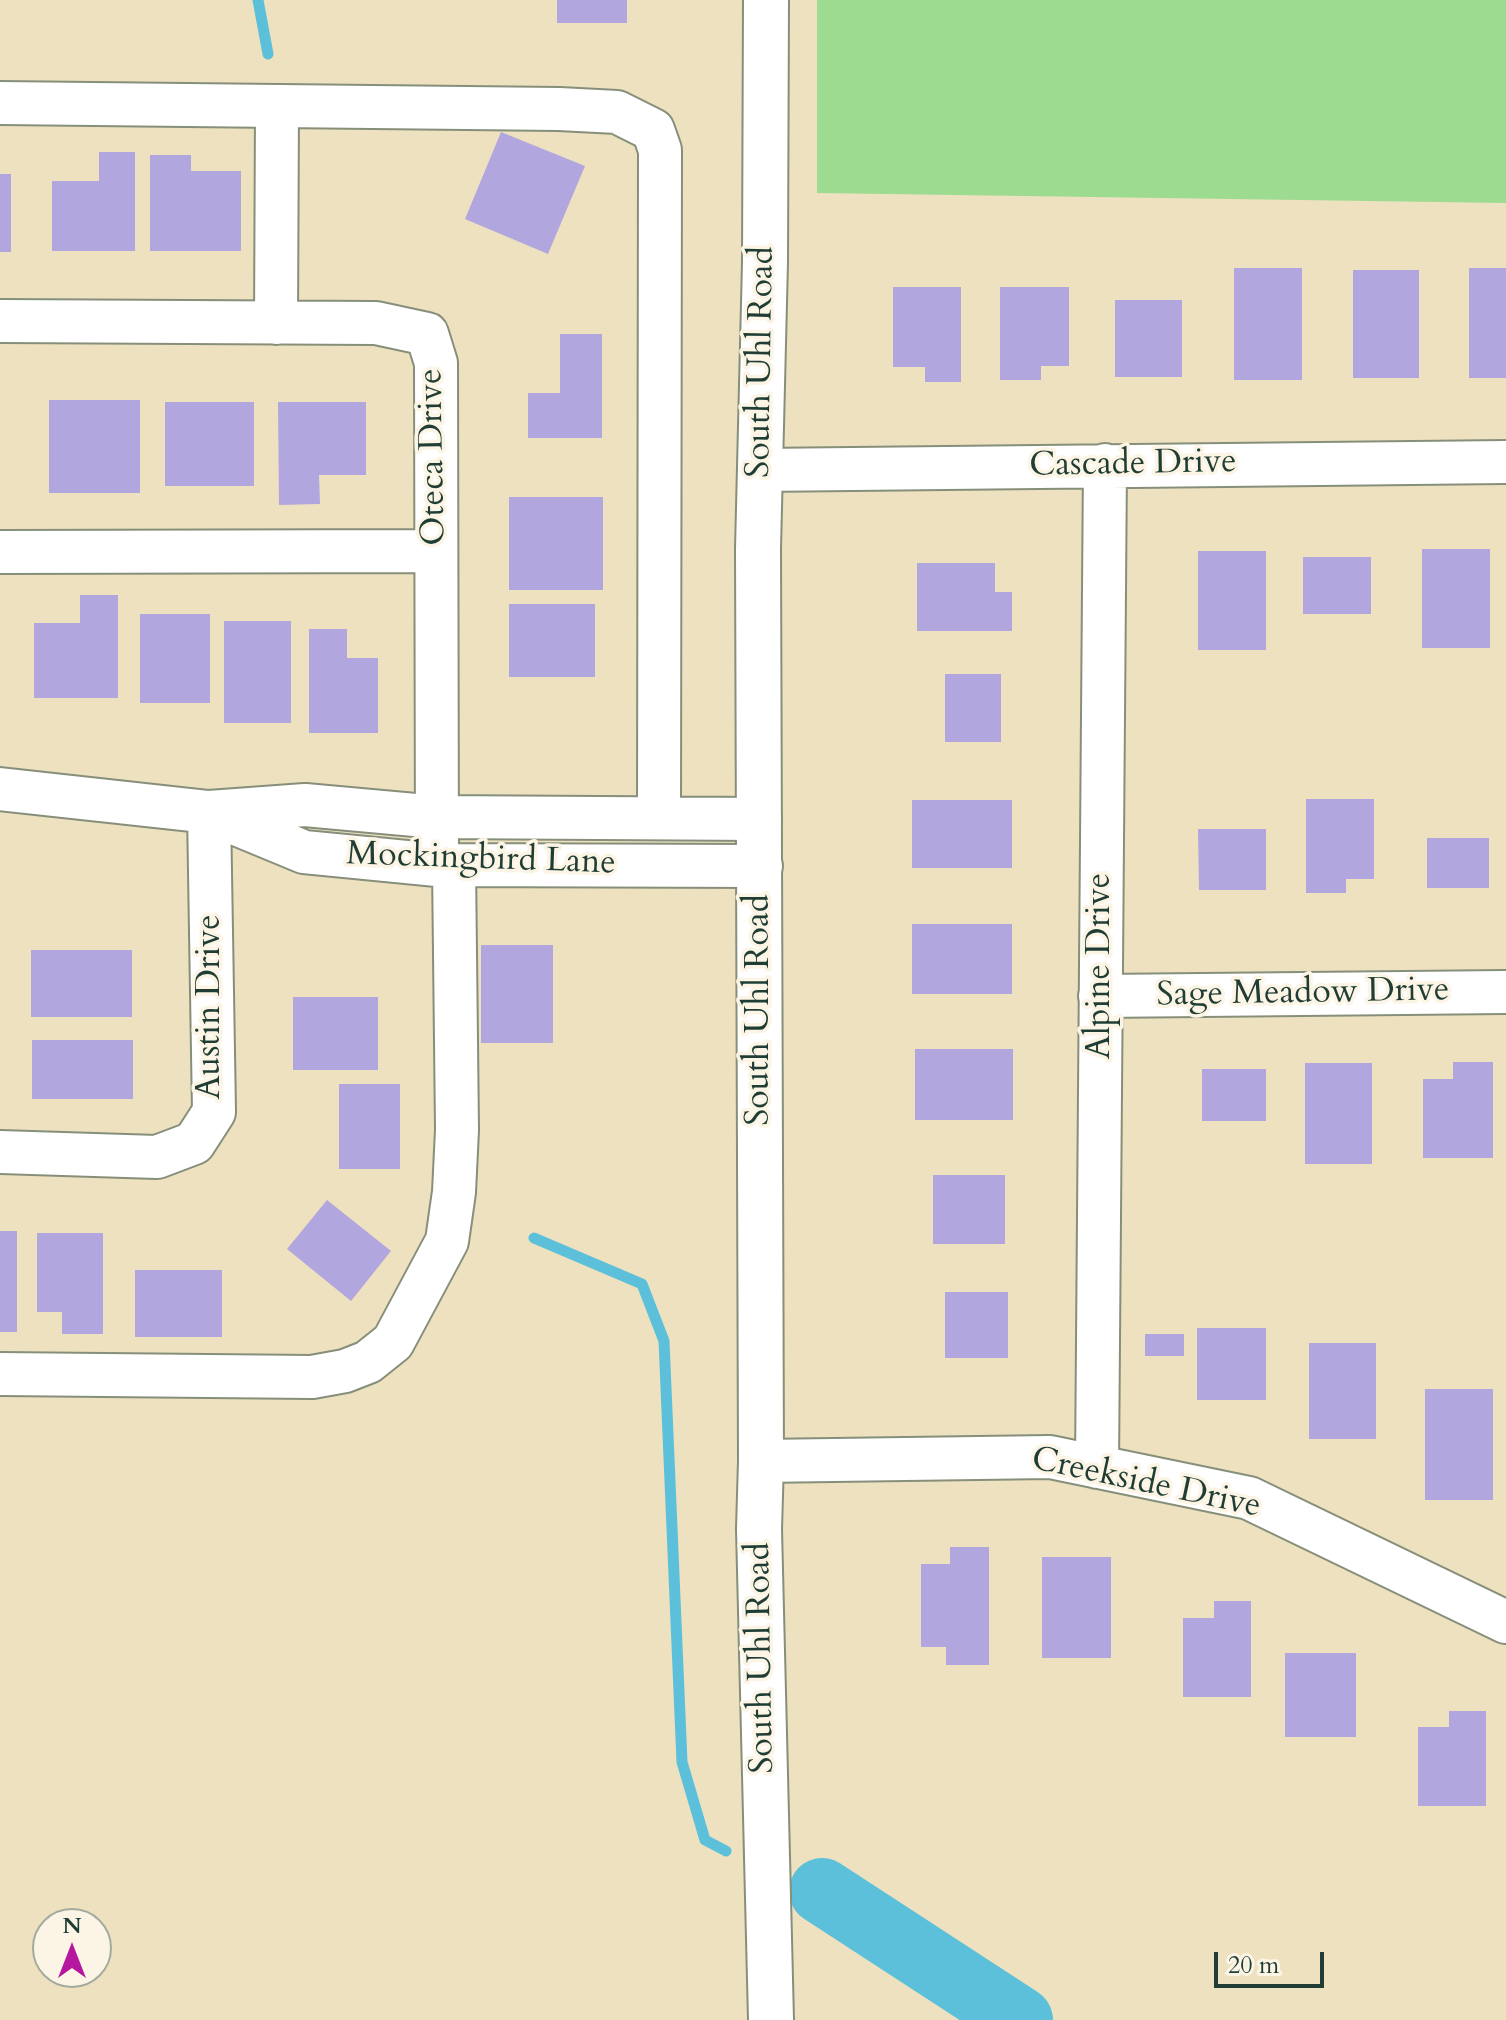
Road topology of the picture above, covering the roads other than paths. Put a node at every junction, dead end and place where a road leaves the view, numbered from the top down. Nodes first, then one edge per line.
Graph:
1 (766, 0) edge
2 (0, 103) edge
3 (277, 108) junction
4 (0, 321) edge
5 (276, 323) junction
6 (1506, 462) edge
7 (1105, 465) junction
8 (759, 470) junction
9 (436, 551) junction
10 (0, 552) edge
11 (0, 789) edge
12 (209, 812) junction
13 (437, 817) junction
14 (659, 818) junction
15 (760, 819) junction
16 (446, 865) junction
17 (761, 866) junction
18 (1506, 992) edge
19 (1100, 996) junction
20 (0, 1152) edge
21 (0, 1374) edge
22 (761, 1461) junction
23 (1097, 1467) junction
24 (1506, 1622) edge
25 (771, 2020) edge

1 - 8 main road, South Uhl Road
2 - 3 street
3 - 5 street
3 - 14 street
4 - 5 street, Oteca Drive
5 - 9 street, Oteca Drive
6 - 7 street, Cascade Drive
7 - 8 street, Cascade Drive
7 - 19 street, Alpine Drive
8 - 15 main road, South Uhl Road
9 - 10 street
9 - 13 street, Oteca Drive
11 - 12 street, Mockingbird Lane
12 - 13 street, Mockingbird Lane
12 - 16 street, Mockingbird Lane
12 - 20 street, Austin Drive
13 - 14 street, Mockingbird Lane
13 - 16 street, Oteca Drive
14 - 15 street, Mockingbird Lane
15 - 17 main road, South Uhl Road
16 - 17 street, Mockingbird Lane
16 - 21 street, Oteca Drive
17 - 22 main road, South Uhl Road
18 - 19 street, Sage Meadow Drive
19 - 23 street, Alpine Drive
22 - 23 street, Creekside Drive
22 - 25 main road, South Uhl Road
23 - 24 street, Creekside Drive

